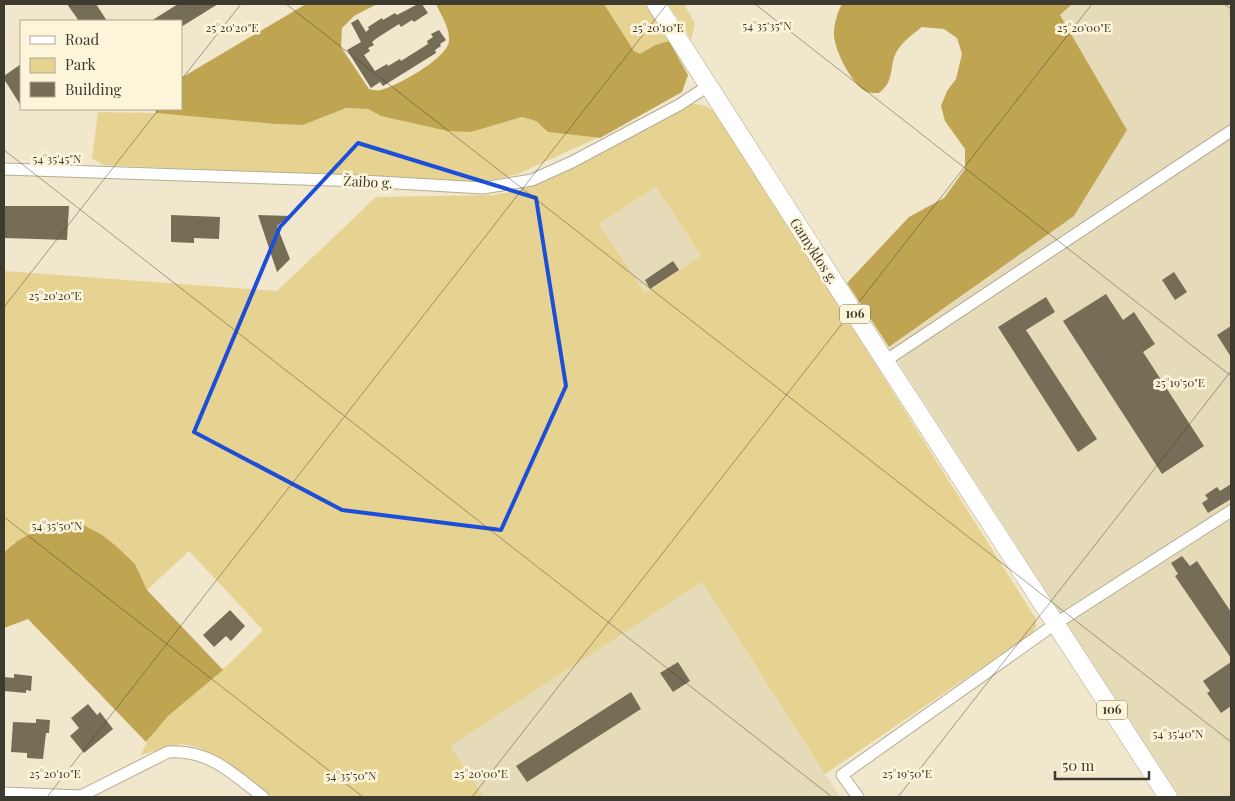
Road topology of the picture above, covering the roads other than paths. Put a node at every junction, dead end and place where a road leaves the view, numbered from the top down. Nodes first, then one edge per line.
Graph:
1 (656, 4) edge
2 (708, 86) junction
3 (1231, 131) edge
4 (4, 170) edge
5 (884, 360) junction
6 (1231, 511) edge
7 (1055, 624) junction
8 (4, 793) edge
9 (80, 796) edge
10 (263, 797) edge
11 (858, 797) edge
12 (1168, 797) edge

1 - 2 main road, Gamyklos g. / 106
2 - 4 street, Žaibo g.
2 - 5 main road, Gamyklos g. / 106
3 - 5 street
5 - 7 main road, Gamyklos g. / 106
6 - 7 street
7 - 11 street
7 - 12 main road, 106
8 - 9 street
9 - 10 street

